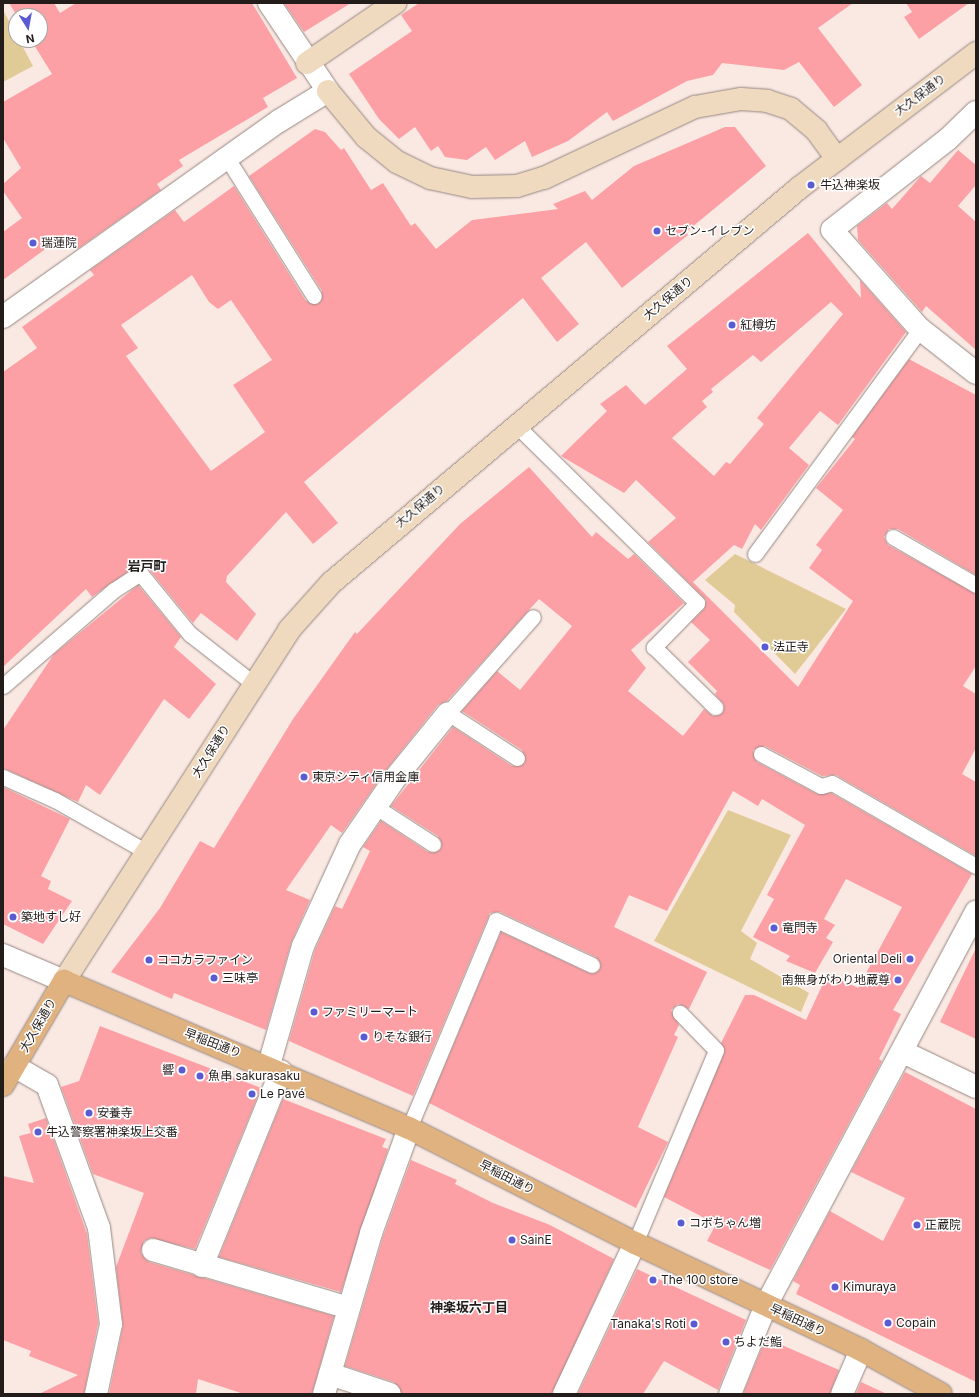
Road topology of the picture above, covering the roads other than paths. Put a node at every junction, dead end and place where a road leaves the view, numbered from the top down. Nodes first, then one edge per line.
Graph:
1 (269, 3) edge
2 (394, 3) edge
3 (976, 53) edge
4 (307, 63) junction
5 (328, 91) junction
6 (976, 112) edge
7 (227, 158) junction
8 (837, 159) junction
9 (314, 296) dead end
10 (3, 317) edge
11 (920, 329) junction
12 (976, 373) edge
13 (516, 425) junction
14 (893, 537) dead end
15 (755, 554) dead end
16 (976, 585) edge
17 (533, 617) dead end
18 (254, 684) junction
19 (3, 686) edge
20 (715, 707) dead end
21 (448, 713) junction
22 (761, 754) dead end
23 (517, 758) dead end
24 (3, 776) edge
25 (376, 807) junction
26 (433, 844) dead end
27 (147, 852) junction
28 (976, 866) edge
29 (976, 912) edge
30 (3, 955) edge
31 (592, 965) dead end
32 (64, 981) junction
33 (680, 1013) dead end
34 (903, 1052) junction
35 (14, 1066) junction
36 (275, 1068) junction
37 (3, 1085) edge
38 (976, 1087) edge
39 (409, 1128) junction
40 (635, 1243) junction
41 (154, 1250) dead end
42 (202, 1266) junction
43 (766, 1305) junction
44 (349, 1308) junction
45 (861, 1350) junction
46 (330, 1374) junction
47 (96, 1394) edge
48 (324, 1394) edge
49 (390, 1394) edge
50 (564, 1394) edge
51 (730, 1394) edge
52 (842, 1394) edge
53 (941, 1394) edge

1 - 4 street
2 - 4 main road
3 - 8 main road, 大久保通り
4 - 5 street
5 - 7 street
5 - 8 main road
6 - 11 street
7 - 9 lane
7 - 10 street
8 - 13 main road, 大久保通り
11 - 12 street
11 - 15 lane
13 - 18 main road, 大久保通り
13 - 20 lane
14 - 16 lane
17 - 21 lane
18 - 19 lane
18 - 27 main road, 大久保通り
21 - 23 lane
21 - 25 street
22 - 28 lane
24 - 27 lane
25 - 26 lane
25 - 36 street
27 - 32 main road, 大久保通り
29 - 34 street
30 - 32 street
31 - 39 lane
32 - 35 main road, 大久保通り
32 - 36 main road, 早稲田通り
33 - 40 lane
34 - 38 street
34 - 43 street
35 - 37 main road, 大久保通り
35 - 47 street
36 - 39 main road, 早稲田通り
36 - 42 street
39 - 40 main road, 早稲田通り
39 - 44 street
40 - 43 main road, 早稲田通り
40 - 50 street
41 - 42 street
42 - 44 street
43 - 45 main road, 早稲田通り
43 - 51 street
44 - 46 street
45 - 52 street
45 - 53 main road, 早稲田通り
46 - 48 street
46 - 49 street

